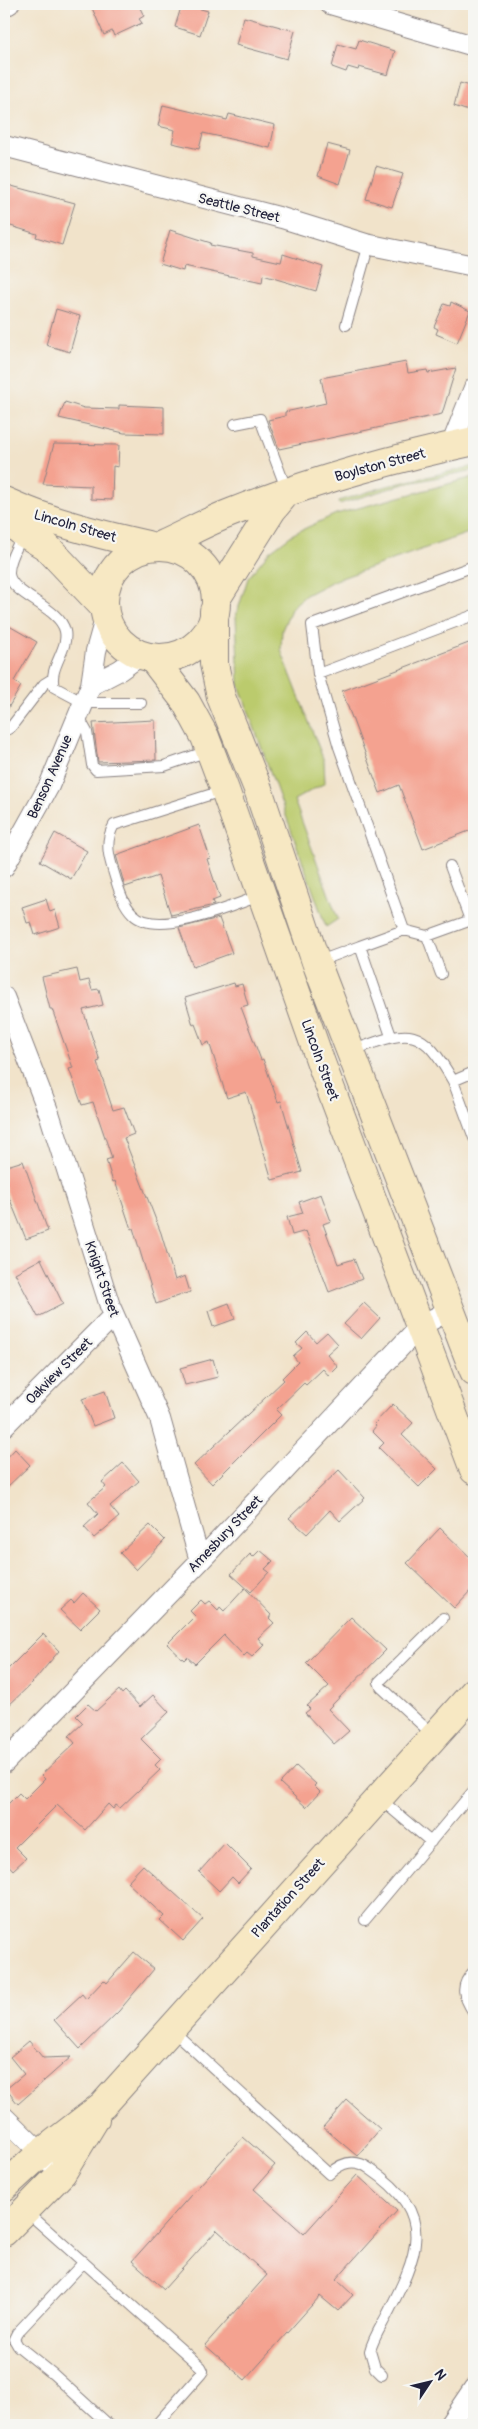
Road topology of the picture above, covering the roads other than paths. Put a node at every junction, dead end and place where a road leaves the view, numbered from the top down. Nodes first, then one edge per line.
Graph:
1 (9, 4) edge
2 (330, 4) edge
3 (4, 6) edge
4 (474, 46) edge
5 (4, 146) edge
6 (369, 244) junction
7 (474, 266) edge
8 (346, 325) dead end
9 (474, 388) edge
10 (235, 424) dead end
11 (462, 443) edge
12 (287, 492) junction
13 (4, 501) edge
14 (13, 524) edge
15 (154, 545) junction
16 (474, 566) edge
17 (6, 580) edge
18 (215, 605) junction
19 (104, 613) junction
20 (474, 615) edge
21 (147, 657) junction
22 (318, 674) junction
23 (52, 679) junction
24 (91, 685) junction
25 (141, 703) dead end
26 (80, 709) junction
27 (4, 727) edge
28 (209, 750) junction
29 (226, 790) junction
30 (450, 866) dead end
31 (4, 867) edge
32 (263, 895) junction
33 (472, 920) edge
34 (404, 930) junction
35 (427, 936) junction
36 (360, 946) junction
37 (316, 962) junction
38 (288, 971) junction
39 (441, 974) dead end
40 (4, 996) edge
41 (392, 1036) junction
42 (351, 1051) junction
43 (320, 1063) junction
44 (474, 1072) edge
45 (453, 1080) junction
46 (474, 1138) edge
47 (450, 1310) junction
48 (114, 1315) junction
49 (420, 1326) junction
50 (474, 1371) edge
51 (4, 1426) edge
52 (474, 1470) edge
53 (200, 1561) junction
54 (443, 1618) dead end
55 (470, 1699) edge
56 (434, 1736) junction
57 (4, 1763) edge
58 (474, 1790) edge
59 (378, 1797) junction
60 (430, 1842) junction
61 (365, 1920) dead end
62 (474, 1971) edge
63 (474, 2013) edge
64 (171, 2029) junction
65 (104, 2105) junction
66 (4, 2117) edge
67 (41, 2153) junction
68 (62, 2173) junction
69 (4, 2187) edge
70 (25, 2211) junction
71 (4, 2232) edge
72 (82, 2263) junction
73 (382, 2375) dead end
74 (474, 2388) edge
75 (109, 2425) edge
76 (156, 2425) edge
77 (449, 2425) edge

1 - 3 street
2 - 4 street
5 - 6 street, Seattle Street
6 - 7 street, Seattle Street
6 - 8 lane
9 - 11 street
10 - 12 lane
11 - 12 main road, Boylston Street
12 - 15 main road, Boylston Street
12 - 18 main road
13 - 15 main road, Lincoln Street
14 - 17 lane
14 - 19 main road, Lincoln Street
15 - 18 main road
15 - 19 main road
16 - 22 lane
17 - 23 lane
18 - 21 main road
18 - 37 main road
19 - 21 main road
19 - 24 street, Benson Avenue
20 - 22 lane
21 - 24 street
21 - 28 main road, Lincoln Street
22 - 34 lane
23 - 26 lane
23 - 27 lane
24 - 26 street, Benson Avenue
25 - 26 lane
26 - 28 lane
26 - 31 street, Benson Avenue
28 - 29 main road, Lincoln Street
29 - 32 main road, Lincoln Street
29 - 32 lane
30 - 33 lane
32 - 38 main road, Lincoln Street
33 - 35 lane
34 - 35 lane
34 - 36 lane
35 - 39 lane
36 - 37 lane
36 - 41 lane
37 - 38 main road
37 - 42 main road
38 - 43 main road, Lincoln Street
40 - 48 street, Knight Street
41 - 42 lane
41 - 45 lane
42 - 43 main road
42 - 47 main road
43 - 49 main road, Lincoln Street
44 - 45 lane
45 - 46 lane
47 - 49 street, Amesbury Street
47 - 50 main road
48 - 51 street, Oakview Street
48 - 53 street, Knight Street
49 - 52 main road, Lincoln Street
49 - 53 street, Amesbury Street
53 - 57 street, Amesbury Street
54 - 56 lane
55 - 56 main road, Plantation Street
56 - 59 main road, Plantation Street
58 - 60 lane
59 - 60 lane
59 - 64 main road, Plantation Street
60 - 61 lane
62 - 63 lane
64 - 65 main road, Plantation Street
64 - 73 lane
65 - 67 main road, Plantation Street
65 - 68 main road, Plantation Street
66 - 67 street
67 - 68 street
67 - 69 main road, Plantation Street
68 - 70 main road, Plantation Street
70 - 71 main road, Plantation Street
70 - 72 lane
72 - 75 lane
72 - 76 lane
74 - 77 street

